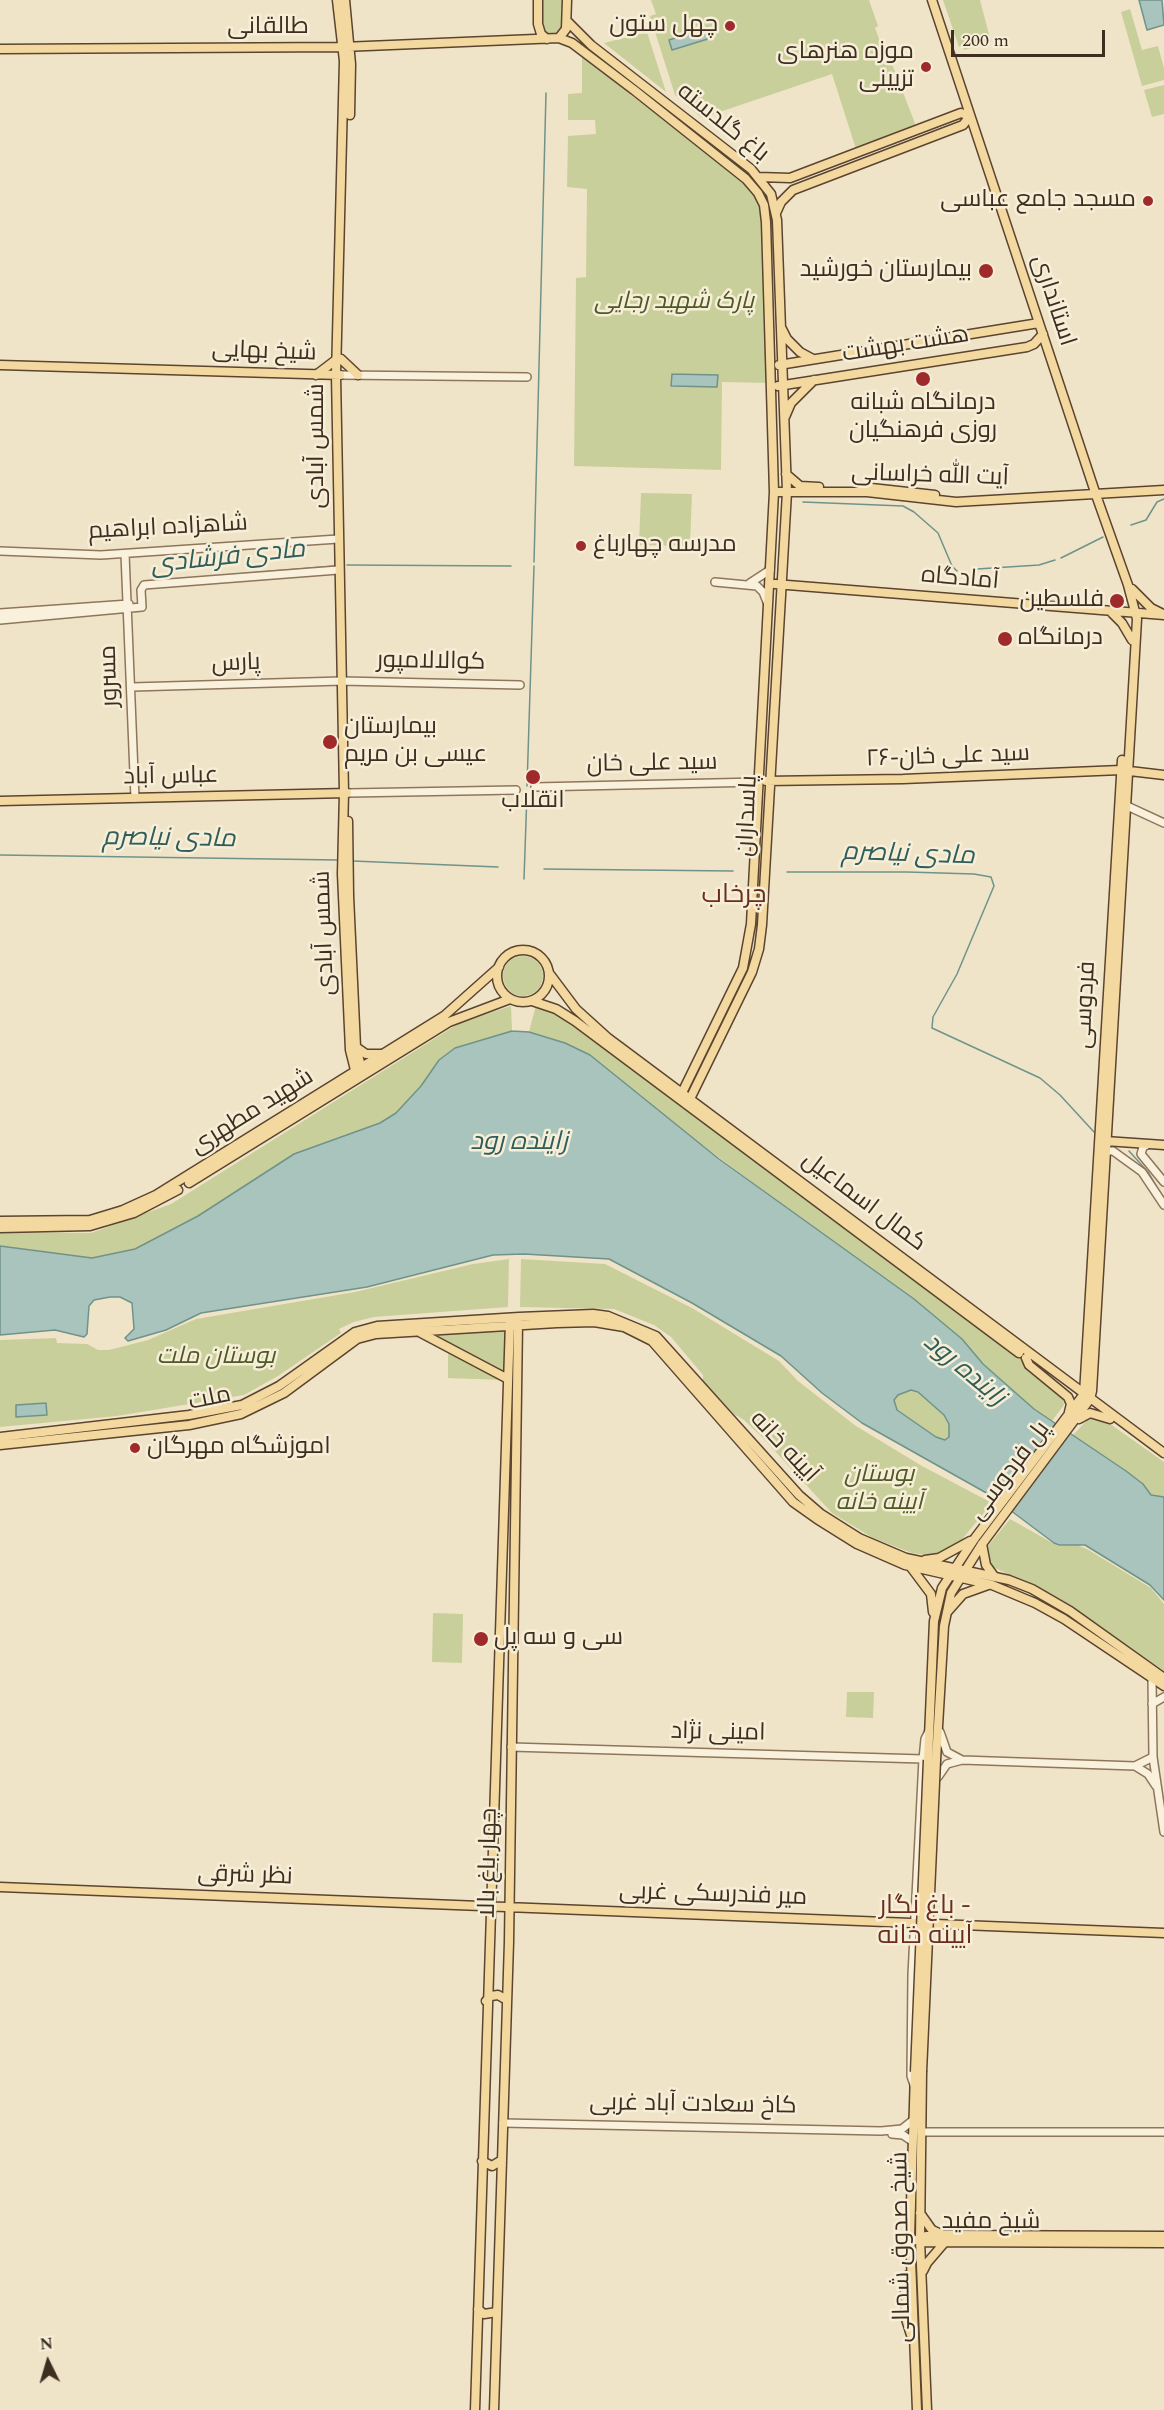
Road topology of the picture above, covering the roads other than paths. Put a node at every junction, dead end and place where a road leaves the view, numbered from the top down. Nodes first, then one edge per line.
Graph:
1 (337, 0) edge
2 (345, 0) edge
3 (538, 0) edge
4 (567, 0) edge
5 (932, 0) edge
6 (567, 21) junction
7 (559, 38) junction
8 (542, 39) junction
9 (374, 46) junction
10 (346, 47) junction
11 (0, 49) edge
12 (612, 61) junction
13 (351, 64) junction
14 (606, 69) junction
15 (970, 116) junction
16 (714, 141) junction
17 (708, 148) junction
18 (759, 177) junction
19 (776, 213) junction
20 (1039, 323) junction
21 (780, 324) junction
22 (1022, 326) junction
23 (1042, 334) junction
24 (1027, 347) junction
25 (339, 359) junction
26 (813, 359) junction
27 (782, 364) junction
28 (0, 365) edge
29 (770, 366) junction
30 (316, 375) junction
31 (339, 375) junction
32 (358, 375) junction
33 (527, 377) dead end
34 (814, 380) junction
35 (782, 386) junction
36 (771, 387) junction
37 (784, 419) junction
38 (786, 474) junction
39 (801, 488) junction
40 (1164, 490) edge
41 (774, 492) junction
42 (787, 492) junction
43 (1095, 493) junction
44 (992, 499) junction
45 (786, 506) junction
46 (338, 539) junction
47 (0, 551) edge
48 (125, 554) junction
49 (338, 570) junction
50 (770, 570) junction
51 (715, 582) dead end
52 (747, 584) junction
53 (780, 584) junction
54 (769, 585) junction
55 (1128, 585) junction
56 (795, 586) junction
57 (779, 600) junction
58 (768, 605) junction
59 (129, 607) junction
60 (1110, 611) junction
61 (0, 613) edge
62 (1135, 613) junction
63 (1164, 615) edge
64 (0, 620) edge
65 (1132, 640) junction
66 (344, 681) junction
67 (520, 685) dead end
68 (132, 687) junction
69 (771, 764) junction
70 (759, 766) junction
71 (1124, 770) junction
72 (1164, 775) edge
73 (770, 780) junction
74 (758, 782) junction
75 (535, 787) dead end
76 (516, 790) dead end
77 (324, 793) junction
78 (346, 793) junction
79 (135, 798) junction
80 (0, 801) edge
81 (1122, 804) junction
82 (343, 809) junction
83 (1164, 823) edge
84 (348, 944) junction
85 (499, 967) junction
86 (549, 973) junction
87 (510, 999) junction
88 (532, 1001) junction
89 (464, 1016) junction
90 (353, 1049) junction
91 (385, 1053) junction
92 (694, 1068) junction
93 (706, 1068) junction
94 (359, 1073) junction
95 (342, 1080) junction
96 (700, 1080) junction
97 (665, 1081) junction
98 (680, 1096) junction
99 (689, 1102) junction
100 (310, 1107) junction
101 (699, 1108) junction
102 (1105, 1144) junction
103 (1149, 1144) junction
104 (1164, 1145) edge
105 (1164, 1182) edge
106 (1164, 1205) edge
107 (0, 1221) edge
108 (0, 1228) edge
109 (873, 1239) junction
110 (514, 1322) junction
111 (529, 1325) junction
112 (419, 1332) junction
113 (518, 1336) junction
114 (1026, 1358) junction
115 (508, 1379) junction
116 (1089, 1383) junction
117 (1074, 1387) junction
118 (1086, 1398) junction
119 (1109, 1416) junction
120 (1069, 1421) junction
121 (0, 1437) edge
122 (0, 1445) edge
123 (1164, 1453) edge
124 (1164, 1458) edge
125 (504, 1499) junction
126 (515, 1500) junction
127 (503, 1511) junction
128 (514, 1512) junction
129 (978, 1541) junction
130 (919, 1561) junction
131 (910, 1566) junction
132 (952, 1571) junction
133 (962, 1574) junction
134 (993, 1580) junction
135 (1043, 1595) junction
136 (1039, 1605) junction
137 (945, 1617) junction
138 (934, 1621) junction
139 (1164, 1678) edge
140 (1152, 1679) junction
141 (1164, 1686) edge
142 (1164, 1696) edge
143 (1152, 1704) junction
144 (512, 1711) junction
145 (496, 1712) junction
146 (936, 1729) junction
147 (512, 1747) junction
148 (1153, 1757) junction
149 (929, 1759) junction
150 (962, 1760) junction
151 (1135, 1766) junction
152 (938, 1777) junction
153 (494, 1782) junction
154 (511, 1786) junction
155 (1157, 1788) junction
156 (1164, 1832) edge
157 (0, 1887) edge
158 (489, 1905) junction
159 (510, 1906) junction
160 (915, 1910) junction
161 (932, 1910) junction
162 (915, 1923) junction
163 (932, 1923) junction
164 (1164, 1933) edge
165 (914, 1936) junction
166 (931, 1936) junction
167 (507, 2000) junction
168 (486, 2001) junction
169 (918, 2084) junction
170 (912, 2121) junction
171 (503, 2123) junction
172 (881, 2131) junction
173 (921, 2132) junction
174 (1164, 2132) edge
175 (912, 2141) junction
176 (502, 2160) junction
177 (482, 2161) junction
178 (920, 2213) junction
179 (1164, 2236) edge
180 (945, 2239) junction
181 (915, 2240) junction
182 (1164, 2243) edge
183 (921, 2277) junction
184 (478, 2309) junction
185 (497, 2312) junction
186 (477, 2326) junction
187 (497, 2326) junction
188 (925, 2378) junction
189 (915, 2379) junction
190 (475, 2410) edge
191 (494, 2410) edge
192 (916, 2410) edge
193 (927, 2410) edge

1 - 10 main road, شمس آبادی
2 - 10 main road, شمس آبادی
3 - 8 main road
4 - 6 main road
5 - 15 main road, استانداری
6 - 7 main road
6 - 12 main road, باغ گلدسته
7 - 8 main road, طالقانی
7 - 14 main road, باغ گلدسته
8 - 9 main road, طالقانی
9 - 10 main road, طالقانی
9 - 13 main road
10 - 11 main road, طالقانی
10 - 13 main road, شمس آبادی
10 - 25 main road, شمس آبادی
12 - 14 main road
12 - 16 main road, باغ گلدسته
13 - 25 main road, شمس آبادی
14 - 17 main road, باغ گلدسته
15 - 18 main road
15 - 19 main road
15 - 20 main road, استانداری
16 - 17 main road
16 - 18 main road, باغ گلدسته
17 - 29 main road, باغ گلدسته
18 - 19 main road, باغ گلدسته
19 - 21 main road, باغ گلدسته
20 - 22 main road, هشت بهشت
20 - 23 main road, استانداری
21 - 26 main road
21 - 27 main road, باغ گلدسته
22 - 24 main road
22 - 26 main road, هشت بهشت
23 - 24 main road
23 - 43 main road, استانداری
24 - 34 main road, هشت بهشت
25 - 30 main road
25 - 31 main road, شمس آبادی
25 - 32 main road
26 - 27 main road, هشت بهشت
27 - 29 main road, هشت بهشت
27 - 35 main road, باغ گلدسته
28 - 30 main road, شیخ بهایی
29 - 36 main road, باغ گلدسته
30 - 31 main road, شیخ بهایی
31 - 32 street, شیخ بهایی
31 - 46 main road, شمس آبادی
31 - 66 main road, شمس آبادی
32 - 33 street, شیخ بهایی
34 - 35 main road, هشت بهشت
34 - 37 main road
35 - 36 main road, هشت بهشت
35 - 37 main road, باغ گلدسته
36 - 41 main road, باغ گلدسته
37 - 38 main road, باغ گلدسته
38 - 39 main road
38 - 42 main road, باغ گلدسته
39 - 42 main road, آیت الله خراسانی
39 - 44 main road, آیت الله خراسانی
39 - 45 main road
40 - 43 main road
41 - 42 main road, آیت الله خراسانی
41 - 50 main road, باغ گلدسته
42 - 45 main road, باغ گلدسته
43 - 44 main road, آیت الله خراسانی
43 - 44 main road, آیت الله خراسانی
43 - 55 main road, استانداری
45 - 53 main road, باغ گلدسته
46 - 48 street, شاهزاده ابراهیم
46 - 49 main road, شمس آبادی
47 - 48 street, شاهزاده ابراهیم
48 - 59 street, مسرور
49 - 59 street
49 - 66 main road, شمس آبادی
50 - 52 street
50 - 54 main road, باغ گلدسته
51 - 52 street
52 - 58 street
53 - 54 main road, آمادگاه
53 - 56 main road, آمادگاه
53 - 57 main road, پاسداران
54 - 58 main road, پاسداران
55 - 62 main road, استانداری
55 - 63 main road
56 - 57 main road
56 - 60 main road, آمادگاه
57 - 58 main road
57 - 69 main road, پاسداران
58 - 70 main road, پاسداران
59 - 61 street
59 - 64 street
59 - 68 street, مسرور
60 - 62 main road, آمادگاه
60 - 65 main road
62 - 63 main road
62 - 65 main road, فردوسی
62 - 71 main road, فردوسی
65 - 71 main road, فردوسی
66 - 67 street, کوالالامپور
66 - 68 street, پارس
66 - 78 main road, شمس آبادی
68 - 79 street, مسرور
69 - 70 main road
69 - 73 main road, پاسداران
70 - 74 main road, پاسداران
71 - 72 main road, ۲۶-سید علی خان
71 - 73 main road, ۲۶-سید علی خان
71 - 81 main road, فردوسی
73 - 74 main road, سید علی خان
73 - 93 main road, پاسداران
74 - 75 street, سید علی خان
74 - 92 main road, پاسداران
76 - 78 street, عباس آباد
77 - 78 main road, عباس آباد
77 - 79 main road, عباس آباد
77 - 82 main road
78 - 82 main road, شمس آبادی
78 - 84 main road, شمس آبادی
79 - 80 main road, عباس آباد
81 - 83 street
81 - 102 main road, فردوسی
82 - 84 main road, شمس آبادی
84 - 90 main road, شمس آبادی
85 - 86 main road
85 - 87 main road
85 - 91 main road, شهید مطهری
86 - 88 main road
86 - 97 main road, کمال اسماعیل
87 - 88 main road
87 - 89 main road, شهید مطهری
88 - 98 main road, کمال اسماعیل
89 - 94 main road, شهید مطهری
89 - 100 main road
90 - 91 main road
90 - 94 main road, شمس آبادی
90 - 95 main road
91 - 94 main road, شهید مطهری
92 - 93 main road
92 - 97 main road
92 - 98 main road, پاسداران
93 - 96 main road, پاسداران
94 - 95 main road, شهید مطهری
94 - 100 main road, شهید مطهری
95 - 107 main road, شهید مطهری
96 - 99 main road, پاسداران
96 - 101 main road
97 - 98 main road, کمال اسماعیل
98 - 99 main road, کمال اسماعیل
99 - 101 main road, کمال اسماعیل
100 - 108 main road, شهید مطهری
101 - 109 main road, کمال اسماعیل
102 - 103 main road
102 - 106 street
102 - 116 main road, فردوسی
103 - 104 main road
103 - 105 street
109 - 114 main road, کمال اسماعیل
109 - 117 main road, کمال اسماعیل
110 - 111 main road, آیینه خانه
110 - 112 main road, ملت
110 - 113 main road, چهار باغ بالا
110 - 115 main road, چهار باغ بالا
110 - 121 main road, ملت
110 - 130 main road, آیینه خانه
111 - 113 main road
111 - 131 main road, آیینه خانه
112 - 115 main road
112 - 122 main road, ملت
113 - 126 main road, چهار باغ بالا
114 - 118 main road, کمال اسماعیل
114 - 120 main road
115 - 125 main road, چهار باغ بالا
116 - 117 main road
116 - 118 main road, فردوسی
116 - 119 main road
117 - 118 main road, کمال اسماعیل
118 - 119 main road, کمال اسماعیل
118 - 120 main road, پل فردوسی
119 - 120 main road
119 - 123 main road, کمال اسماعیل
119 - 124 main road, کمال اسماعیل
120 - 129 main road, پل فردوسی
125 - 126 main road
125 - 127 main road, چهار باغ بالا
126 - 128 main road, چهار باغ بالا
127 - 128 main road
127 - 145 main road, چهار باغ بالا
128 - 144 main road, چهار باغ بالا
129 - 130 main road
129 - 132 main road, پل فردوسی
129 - 133 main road, پل فردوسی
129 - 134 main road
130 - 132 main road, آیینه خانه
131 - 132 main road, آیینه خانه
131 - 138 main road
132 - 133 main road, آیینه خانه
132 - 138 main road, شیخ صدوق شمالی
133 - 134 main road, آیینه خانه
133 - 137 main road, شیخ صدوق شمالی
134 - 135 main road, آیینه خانه
134 - 136 main road, آیینه خانه
134 - 137 main road
135 - 136 main road
135 - 139 main road, آیینه خانه
136 - 140 main road, آیینه خانه
137 - 146 main road, شیخ صدوق شمالی
138 - 146 main road, شیخ صدوق شمالی
140 - 141 main road, آیینه خانه
140 - 143 street
142 - 143 street
143 - 148 street
144 - 145 main road
144 - 147 main road, چهار باغ بالا
145 - 153 main road, چهار باغ بالا
146 - 149 main road, شیخ صدوق شمالی
146 - 150 street
146 - 152 street, شیخ صدوق شمالی
147 - 149 street, امینی نژاد
147 - 154 main road, چهار باغ بالا
148 - 151 street
148 - 155 street
149 - 160 street, شیخ صدوق شمالی
149 - 169 main road, شیخ صدوق شمالی, bridge
150 - 151 street
150 - 152 street
151 - 155 street
152 - 161 street, شیخ صدوق شمالی
153 - 154 main road
153 - 158 main road, چهار باغ بالا
154 - 159 main road, چهار باغ بالا
155 - 156 street
157 - 158 main road, نظر شرقی
158 - 159 main road, نظر شرقی
158 - 168 main road, چهار باغ بالا
159 - 162 main road, میر فندرسکی غربی
159 - 167 main road, چهار باغ بالا
160 - 161 street
160 - 162 street, شیخ صدوق شمالی
161 - 163 street, شیخ صدوق شمالی
162 - 163 main road, میر فندرسکی غربی
162 - 165 street, شیخ صدوق شمالی
163 - 164 main road, میر فندرسکی غربی
163 - 166 street, شیخ صدوق شمالی
165 - 166 street
165 - 169 street, شیخ صدوق شمالی
166 - 169 street, شیخ صدوق شمالی
167 - 168 main road
167 - 171 main road, چهار باغ بالا
168 - 177 main road, چهار باغ بالا
169 - 170 main road, شیخ صدوق شمالی
169 - 173 main road, شیخ صدوق شمالی
170 - 172 street
170 - 175 main road, شیخ صدوق شمالی
171 - 172 street, کاخ سعادت آباد غربی
171 - 176 main road, چهار باغ بالا
172 - 175 street
173 - 174 street
173 - 178 main road, شیخ صدوق شمالی
175 - 181 main road, شیخ صدوق شمالی
176 - 177 main road
176 - 185 main road, چهار باغ بالا
177 - 184 main road, چهار باغ بالا
178 - 180 main road
178 - 181 main road, شیخ صدوق شمالی
179 - 180 main road, شیخ مفید
180 - 181 main road, شیخ مفید
180 - 182 main road, شیخ مفید
180 - 183 main road
181 - 183 main road, شیخ صدوق شمالی
181 - 189 main road, شیخ صدوق شمالی
183 - 188 main road, شیخ صدوق شمالی
184 - 185 main road
184 - 186 main road, چهار باغ بالا
185 - 187 main road, چهار باغ بالا
186 - 187 main road
186 - 190 main road, چهار باغ بالا
187 - 191 main road, چهار باغ بالا
188 - 189 main road
188 - 193 main road, شیخ صدوق شمالی
189 - 192 main road, شیخ صدوق شمالی

